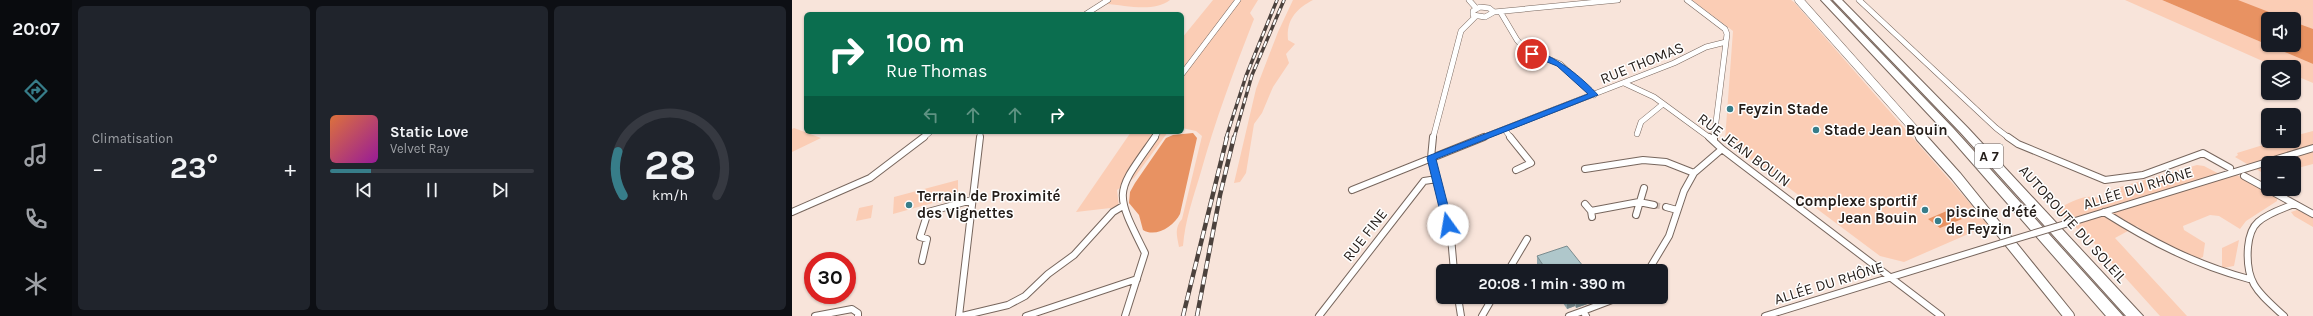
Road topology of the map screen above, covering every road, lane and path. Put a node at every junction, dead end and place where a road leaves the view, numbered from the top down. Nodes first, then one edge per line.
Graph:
1 (1108, 0) edge
2 (1238, 0) edge
3 (1469, 0) edge
4 (1618, 0) edge
5 (1687, 0) edge
6 (1799, 0) edge
7 (1825, 0) edge
8 (1837, 0) edge
9 (1859, 0) edge
10 (1476, 8) junction
11 (1089, 12) edge
12 (1494, 12) junction
13 (1501, 13) junction
14 (1476, 16) junction
15 (1726, 42) junction
16 (1184, 72) edge
17 (1624, 83) junction
18 (1594, 95) junction
19 (1663, 104) junction
20 (1505, 130) junction
21 (927, 134) edge
22 (980, 134) edge
23 (1157, 134) edge
24 (1637, 134) dead end
25 (1714, 140) junction
26 (2313, 148) edge
27 (1722, 149) junction
28 (1432, 158) junction
29 (2230, 168) dead end
30 (1586, 169) dead end
31 (1516, 170) dead end
32 (1694, 173) junction
33 (2244, 176) dead end
34 (1436, 179) junction
35 (1644, 188) dead end
36 (1352, 190) dead end
37 (972, 200) junction
38 (1639, 202) junction
39 (1585, 204) dead end
40 (2294, 204) junction
41 (1654, 205) tunnel mouth
42 (1123, 206) junction
43 (1666, 207) tunnel mouth
44 (1677, 210) junction
45 (792, 212) edge
46 (2104, 212) junction
47 (2313, 214) edge
48 (1636, 215) dead end
49 (1527, 239) dead end
50 (922, 261) dead end
51 (1453, 264) edge
52 (1512, 264) edge
53 (1652, 264) edge
54 (1891, 278) junction
55 (1137, 279) junction
56 (2249, 279) junction
57 (1459, 304) edge
58 (1489, 304) edge
59 (1605, 304) edge
60 (1584, 314) edge
61 (814, 316) edge
62 (858, 316) edge
63 (960, 316) edge
64 (1026, 316) edge
65 (1125, 316) edge
66 (1319, 316) edge
67 (1461, 316) edge
68 (1482, 316) edge
69 (1569, 316) edge
70 (1765, 316) edge
71 (1941, 316) edge
72 (2069, 316) edge
73 (2115, 316) edge
74 (2135, 316) edge
75 (2284, 316) edge

1 - 11 street
2 - 16 street
3 - 10 street
4 - 13 street
5 - 15 street
6 - 72 main road
7 - 73 highway, AUTOROUTE DU SOLEIL / A 7
8 - 74 highway, AUTOROUTE DU SOLEIL / A 7
9 - 29 street
10 - 12 street
10 - 14 street
12 - 13 street
12 - 14 street
13 - 18 street
14 - 28 street
15 - 17 street, RUE THOMAS
15 - 25 street
17 - 18 street, RUE THOMAS
17 - 19 street, RUE JEAN BOUIN
18 - 20 street, RUE THOMAS
19 - 24 street
19 - 25 street, RUE JEAN BOUIN
20 - 28 street, RUE THOMAS
20 - 31 street
21 - 45 street
22 - 37 street
23 - 42 street
25 - 27 street, RUE JEAN BOUIN
26 - 46 street, ALLÉE DU RHÔNE
27 - 32 street
27 - 54 street, RUE JEAN BOUIN
28 - 34 street
28 - 36 street, RUE THOMAS
30 - 32 street
32 - 44 street
33 - 40 street
34 - 51 street
34 - 66 street, RUE FINE
35 - 38 street
37 - 50 street
37 - 63 street
38 - 39 street
38 - 41 street
38 - 48 street
40 - 47 street
40 - 56 street
42 - 55 street
42 - 63 street
43 - 44 street
44 - 53 street
46 - 54 street, ALLÉE DU RHÔNE, bridge
46 - 56 street
49 - 52 street
54 - 70 street, ALLÉE DU RHÔNE
54 - 71 street, RUE JEAN BOUIN
55 - 64 street
55 - 65 street
56 - 75 street
57 - 67 street
58 - 68 street
59 - 60 street
60 - 69 street
61 - 62 street

